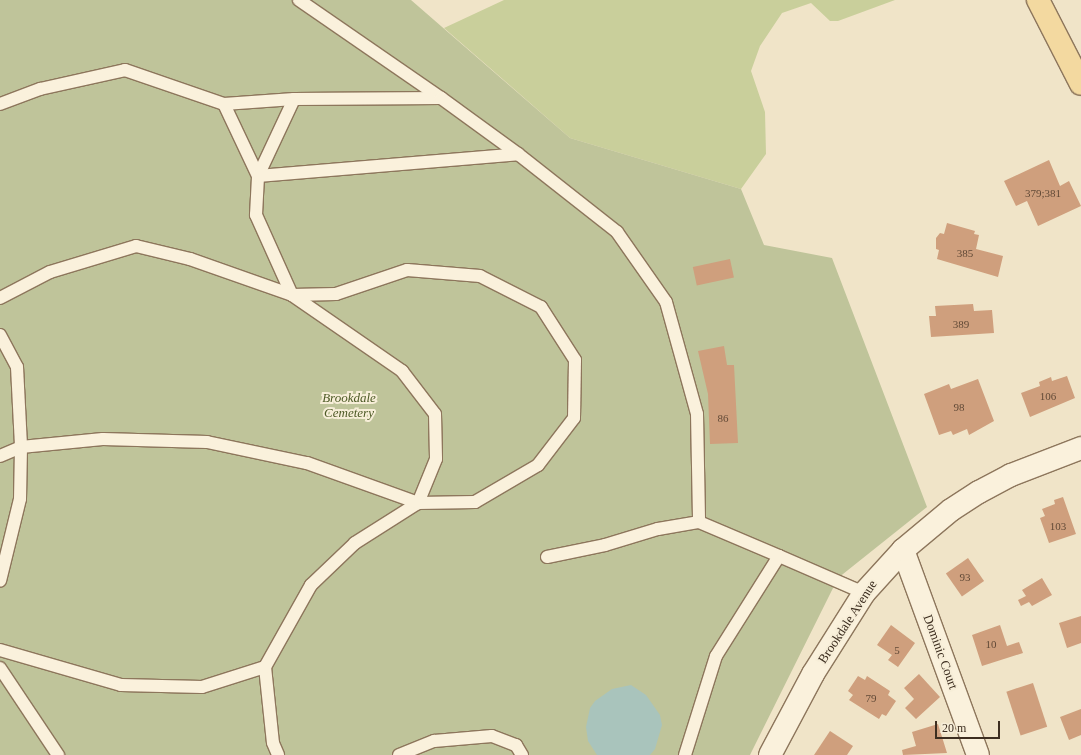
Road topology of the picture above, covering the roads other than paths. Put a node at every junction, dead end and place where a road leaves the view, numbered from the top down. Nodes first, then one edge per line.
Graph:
1 (299, 0) edge
2 (1038, 0) edge
3 (1081, 84) edge
4 (441, 98) junction
5 (294, 99) junction
6 (0, 104) edge
7 (224, 104) junction
8 (518, 154) junction
9 (258, 176) junction
10 (292, 295) junction
11 (0, 298) edge
12 (0, 335) edge
13 (21, 447) junction
14 (1081, 448) edge
15 (0, 456) edge
16 (418, 503) junction
17 (699, 522) junction
18 (903, 550) junction
19 (779, 556) junction
20 (547, 557) dead end
21 (0, 581) edge
22 (864, 593) junction
23 (0, 650) edge
24 (265, 667) junction
25 (0, 668) edge
26 (58, 755) edge
27 (278, 755) edge
28 (399, 755) edge
29 (522, 755) edge
30 (685, 755) edge
31 (770, 755) edge
32 (978, 755) edge

1 - 4 lane
2 - 3 main road
4 - 5 lane
4 - 8 lane
5 - 7 lane
5 - 9 lane
6 - 7 lane
7 - 9 lane
8 - 9 lane
8 - 17 lane
9 - 10 lane
10 - 11 lane
10 - 16 lane
10 - 16 lane
12 - 13 lane
13 - 15 lane
13 - 16 lane
13 - 21 lane
14 - 18 street, Brookdale Avenue
16 - 24 lane
17 - 19 lane
17 - 20 lane
18 - 22 street, Brookdale Avenue
18 - 32 street, Dominic Court
19 - 22 lane
19 - 30 lane
22 - 31 street, Brookdale Avenue
23 - 24 lane
24 - 27 lane
25 - 26 lane
28 - 29 lane

